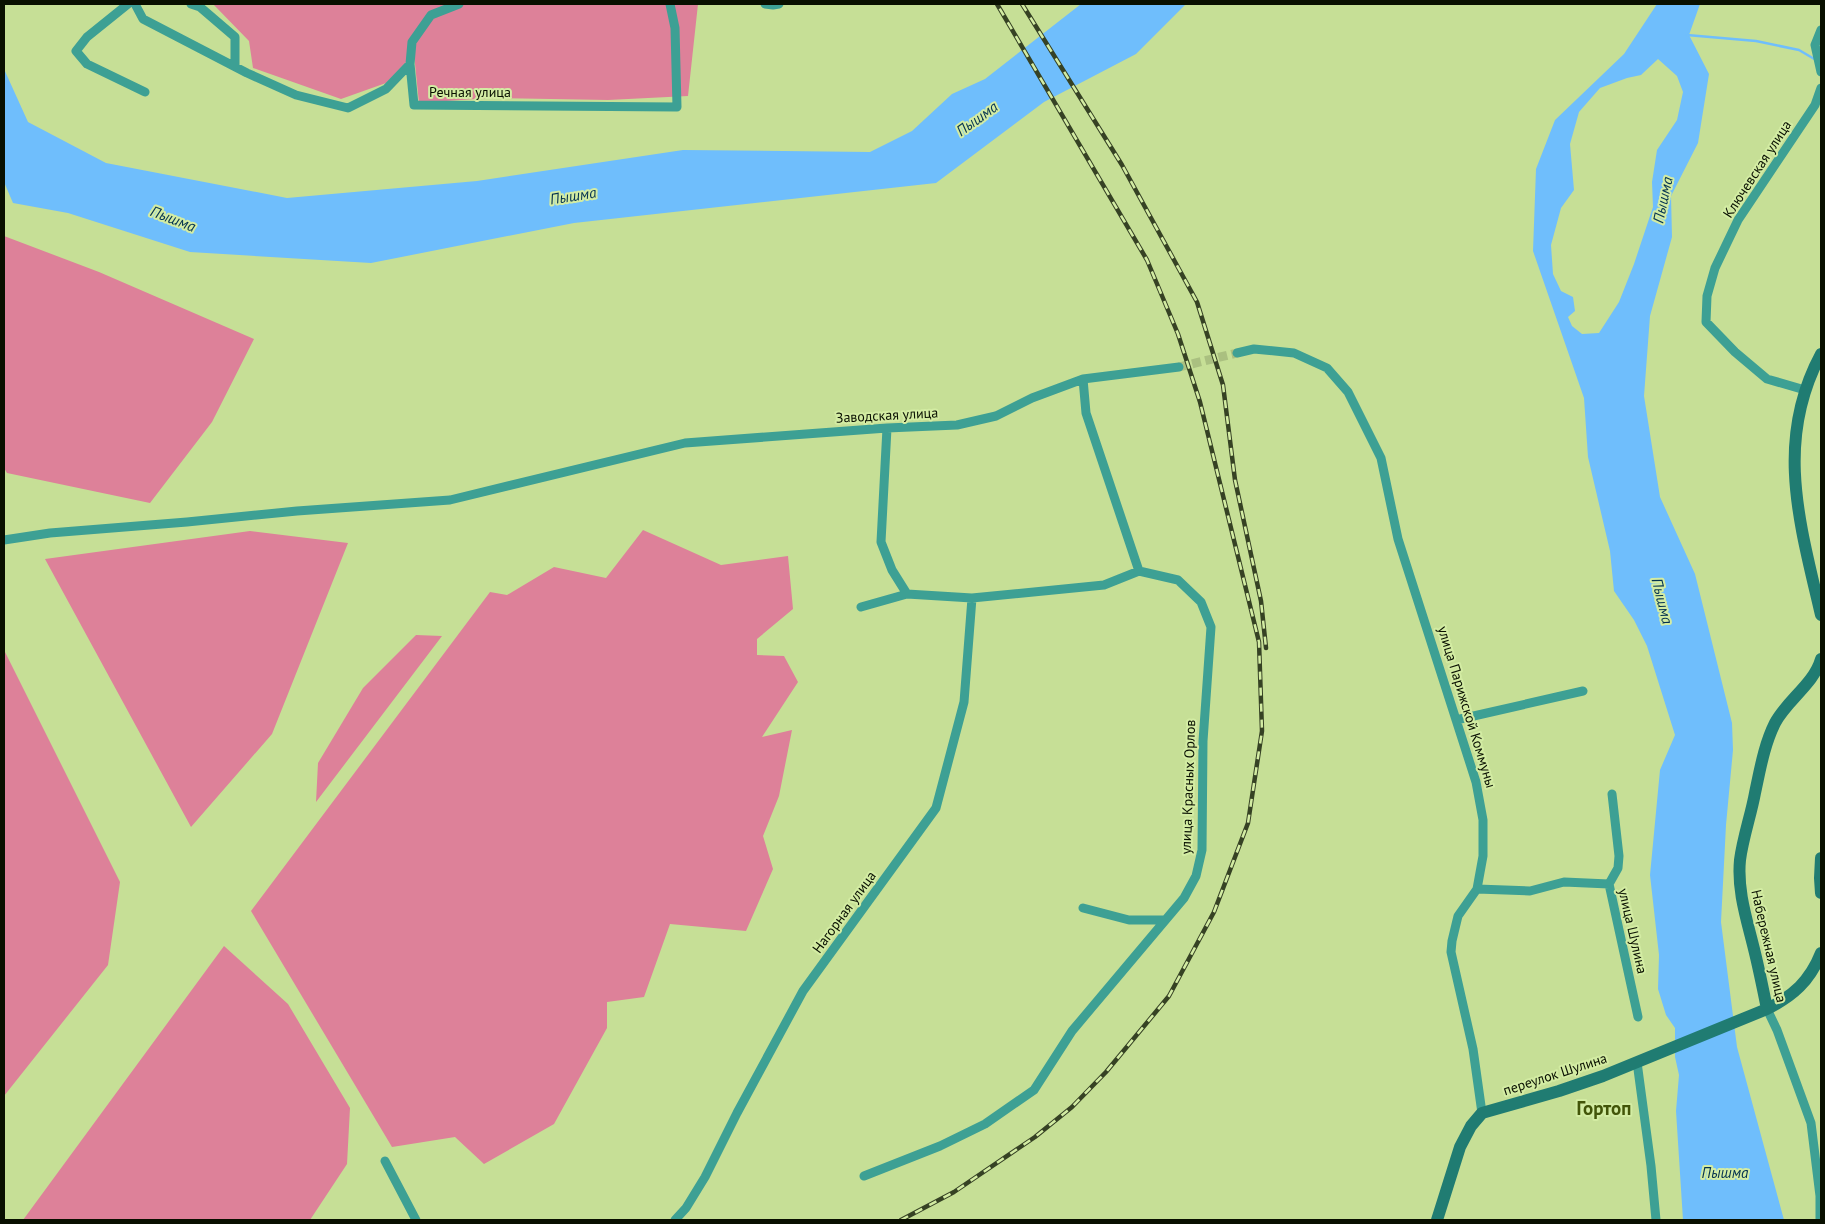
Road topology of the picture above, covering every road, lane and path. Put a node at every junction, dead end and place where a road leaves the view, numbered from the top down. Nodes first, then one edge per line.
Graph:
1 (128, 4) edge
2 (134, 4) edge
3 (191, 4) edge
4 (459, 4) edge
5 (670, 4) edge
6 (765, 4) edge
7 (779, 4) edge
8 (1821, 30) edge
9 (410, 64) junction
10 (235, 66) junction
11 (1821, 72) edge
12 (1821, 88) edge
13 (145, 92) dead end
14 (1237, 353) tunnel mouth
15 (1821, 354) edge
16 (1180, 367) tunnel mouth
17 (1083, 379) junction
18 (1805, 390) junction
19 (887, 428) junction
20 (4, 540) edge
21 (1139, 571) junction
22 (907, 594) junction
23 (972, 598) junction
24 (861, 607) dead end
25 (1821, 615) edge
26 (1821, 659) edge
27 (1583, 691) dead end
28 (1456, 720) junction
29 (1612, 794) dead end
30 (1821, 858) edge
31 (1609, 884) junction
32 (1477, 889) junction
33 (1821, 893) edge
34 (1083, 908) dead end
35 (1164, 920) junction
36 (1821, 953) edge
37 (1767, 1009) junction
38 (1638, 1017) dead end
39 (1637, 1062) junction
40 (1482, 1113) junction
41 (385, 1161) dead end
42 (864, 1176) dead end
43 (1821, 1196) edge
44 (416, 1220) edge
45 (675, 1220) edge
46 (1437, 1220) edge
47 (1656, 1220) edge
48 (1820, 1220) edge

1 - 13 street
2 - 10 street
3 - 10 street
4 - 9 street
5 - 9 street, Речная улица
6 - 7 street
8 - 11 street
9 - 10 street
12 - 18 street, Ключевская улица
14 - 28 street, улица Парижской Коммуны
15 - 18 main road
16 - 17 street, Заводская улица
17 - 19 street, Заводская улица
17 - 21 street
18 - 25 main road
19 - 20 street, Заводская улица
19 - 22 street
21 - 23 street
21 - 35 street, улица Красных Орлов
22 - 23 street
22 - 24 street
23 - 45 street, Нагорная улица
26 - 37 main road, Набережная улица
27 - 28 street
28 - 32 street, улица Парижской Коммуны
29 - 31 street, улица Шулина
30 - 33 main road
31 - 32 street
31 - 38 street, улица Шулина
32 - 40 street, улица Парижской Коммуны
34 - 35 street
35 - 42 street, улица Красных Орлов
36 - 37 main road, переулок Шулина
37 - 39 main road, переулок Шулина
37 - 43 street, Набережная улица
39 - 40 main road, переулок Шулина
39 - 47 street
40 - 46 main road
41 - 44 street
43 - 48 street, Набережная улица

